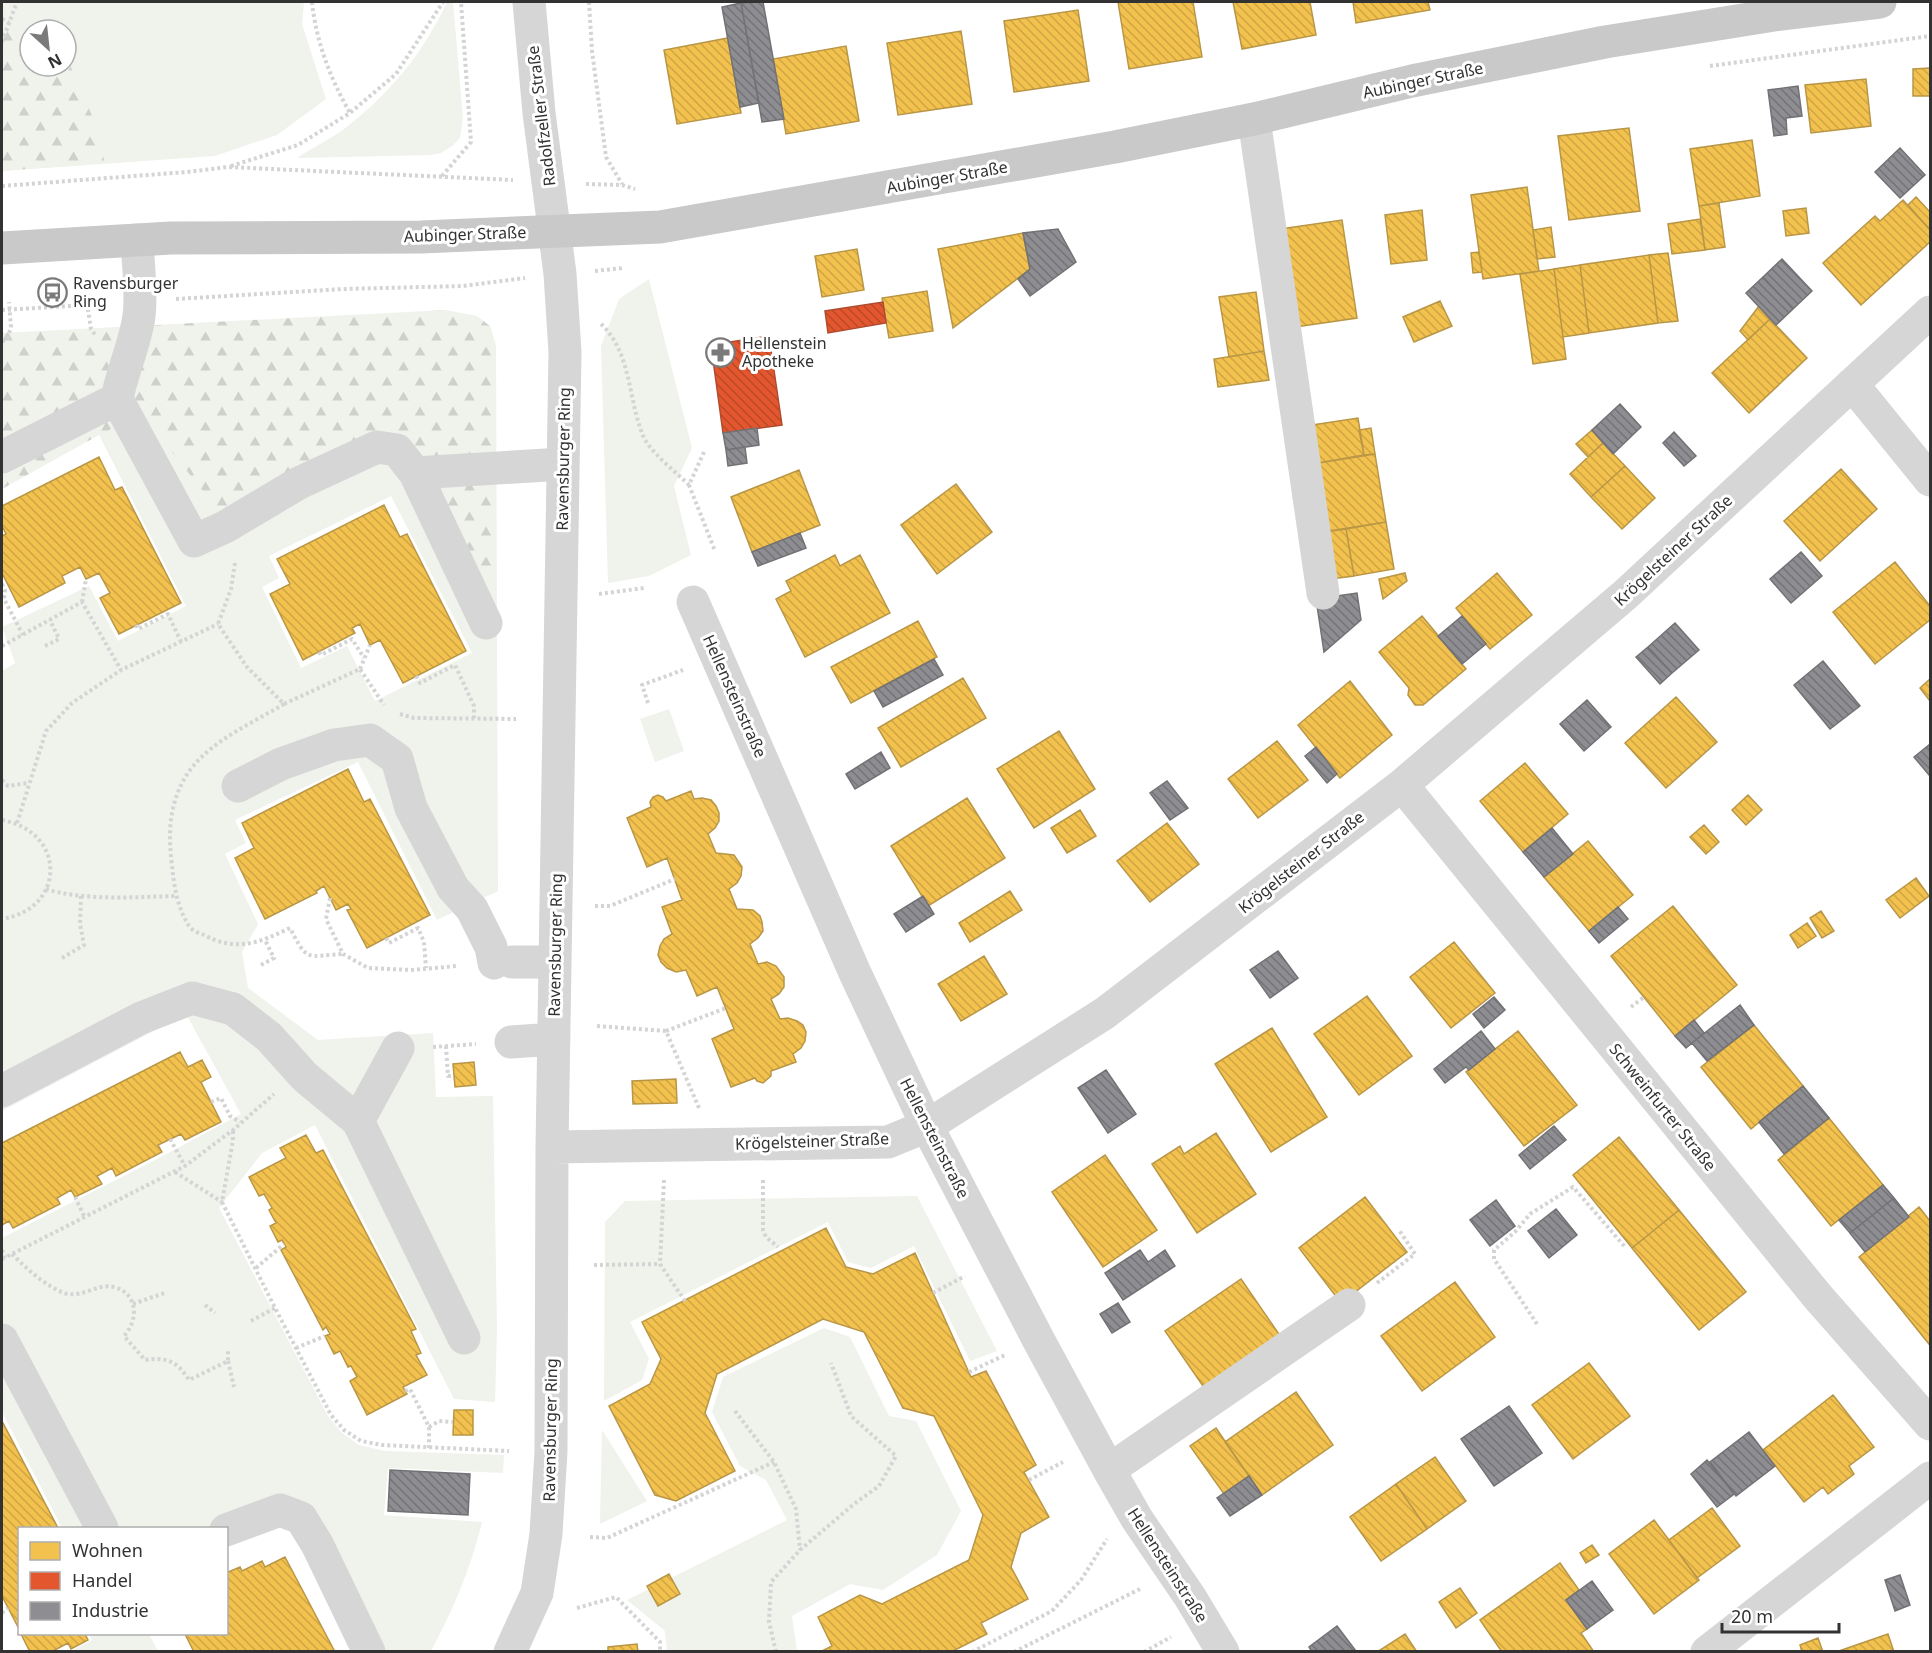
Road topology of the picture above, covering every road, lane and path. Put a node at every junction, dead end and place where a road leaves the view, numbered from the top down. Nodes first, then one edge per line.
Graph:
1 (17, 2) edge
2 (312, 2) edge
3 (443, 2) edge
4 (461, 2) edge
5 (529, 2) edge
6 (589, 2) edge
7 (1880, 2) edge
8 (2, 19) edge
9 (9, 22) junction
10 (2, 42) edge
11 (350, 112) junction
12 (1254, 119) junction
13 (228, 167) junction
14 (441, 176) junction
15 (548, 182) junction
16 (622, 185) junction
17 (2, 186) edge
18 (643, 192) dead end
19 (555, 231) junction
20 (137, 240) junction
21 (2, 248) edge
22 (630, 267) dead end
23 (560, 274) junction
24 (86, 297) dead end
25 (9, 302) dead end
26 (140, 302) junction
27 (87, 304) junction
28 (10, 309) junction
29 (2, 310) edge
30 (1930, 312) edge
31 (599, 323) dead end
32 (2, 342) edge
33 (1852, 384) junction
34 (119, 386) junction
35 (704, 452) dead end
36 (2, 457) edge
37 (563, 464) junction
38 (415, 473) junction
39 (1930, 480) edge
40 (688, 484) junction
41 (225, 527) junction
42 (715, 551) dead end
43 (86, 579) dead end
44 (2, 584) edge
45 (644, 588) dead end
46 (1323, 592) dead end
47 (599, 594) dead end
48 (82, 602) junction
49 (693, 602) dead end
50 (50, 620) junction
51 (486, 623) dead end
52 (218, 624) junction
53 (136, 625) dead end
54 (23, 635) junction
55 (181, 642) junction
56 (370, 645) dead end
57 (2, 646) edge
58 (45, 646) dead end
59 (319, 652) dead end
60 (364, 658) junction
61 (718, 658) junction
62 (360, 669) junction
63 (121, 670) junction
64 (416, 676) dead end
65 (648, 703) dead end
66 (284, 705) junction
67 (386, 710) dead end
68 (396, 712) dead end
69 (474, 718) junction
70 (516, 719) dead end
71 (2, 780) edge
72 (28, 783) junction
73 (1401, 785) junction
74 (238, 786) dead end
75 (2, 820) edge
76 (17, 823) junction
77 (675, 879) dead end
78 (46, 889) junction
79 (81, 895) junction
80 (175, 896) junction
81 (330, 898) dead end
82 (595, 906) dead end
83 (2, 919) edge
84 (386, 938) dead end
85 (266, 940) junction
86 (343, 954) junction
87 (62, 958) dead end
88 (555, 962) junction
89 (489, 964) junction
90 (261, 965) dead end
91 (426, 968) junction
92 (726, 1008) dead end
93 (597, 1026) dead end
94 (666, 1031) junction
95 (554, 1039) junction
96 (511, 1042) dead end
97 (446, 1046) dead end
98 (398, 1048) dead end
99 (454, 1076) dead end
100 (305, 1077) junction
101 (2, 1091) edge
102 (211, 1102) dead end
103 (358, 1121) junction
104 (240, 1122) junction
105 (927, 1126) junction
106 (233, 1130) junction
107 (170, 1139) dead end
108 (763, 1143) junction
109 (699, 1145) junction
110 (552, 1147) junction
111 (185, 1166) junction
112 (174, 1172) junction
113 (664, 1189) dead end
114 (75, 1197) dead end
115 (222, 1202) junction
116 (85, 1218) junction
117 (1398, 1230) dead end
118 (284, 1244) dead end
119 (778, 1247) dead end
120 (1626, 1248) dead end
121 (2, 1250) edge
122 (12, 1254) junction
123 (3, 1258) edge
124 (660, 1264) junction
125 (594, 1265) dead end
126 (256, 1268) junction
127 (968, 1275) dead end
128 (167, 1292) dead end
129 (933, 1293) dead end
130 (685, 1301) dead end
131 (133, 1304) junction
132 (205, 1305) dead end
133 (1349, 1305) joint
134 (275, 1308) junction
135 (215, 1313) dead end
136 (251, 1321) dead end
137 (1537, 1324) dead end
138 (325, 1336) dead end
139 (464, 1338) dead end
140 (2, 1340) edge
141 (296, 1348) junction
142 (228, 1349) dead end
143 (228, 1361) junction
144 (831, 1363) dead end
145 (234, 1387) dead end
146 (405, 1391) dead end
147 (735, 1411) dead end
148 (453, 1422) dead end
149 (1930, 1424) edge
150 (429, 1427) junction
151 (429, 1448) junction
152 (509, 1451) dead end
153 (774, 1462) junction
154 (1109, 1470) junction
155 (1930, 1478) edge
156 (1137, 1519) junction
157 (101, 1527) edge
158 (228, 1529) edge
159 (590, 1537) dead end
160 (800, 1550) junction
161 (1149, 1584) dead end
162 (8, 1608) dead end
163 (577, 1608) dead end
164 (2, 1613) edge
165 (1171, 1637) dead end
166 (369, 1652) edge
167 (510, 1652) edge
168 (660, 1652) edge
169 (777, 1652) edge
170 (972, 1652) edge
171 (1014, 1652) edge
172 (1144, 1652) edge
173 (1223, 1652) edge
174 (1707, 1652) edge

1 - 9 path
2 - 11 path
3 - 11 path
4 - 14 path
5 - 15 street, Radolfzeller Straße
6 - 16 path
7 - 12 main road, Aubinger Straße
8 - 9 path
9 - 10 path
11 - 13 path
12 - 19 main road, Aubinger Straße
12 - 46 street
13 - 14 path
13 - 17 path
14 - 15 path
15 - 16 path
15 - 19 street, Radolfzeller Straße
16 - 18 path
19 - 20 main road, Aubinger Straße
19 - 23 street, Ravensburger Ring
20 - 21 main road, Aubinger Straße
20 - 26 street
22 - 23 path
23 - 26 path
23 - 37 street, Ravensburger Ring
24 - 27 path
25 - 28 path
26 - 27 path
26 - 34 street
27 - 28 path
27 - 34 path
28 - 29 path
28 - 32 path
30 - 33 street, Krögelsteiner Straße
31 - 40 path
33 - 39 street
33 - 73 street, Krögelsteiner Straße
34 - 36 street
34 - 41 street
35 - 40 path
37 - 38 street
37 - 88 street, Ravensburger Ring
38 - 41 street
38 - 51 street
40 - 42 path
41 - 52 path
43 - 48 path
44 - 54 path
45 - 47 path
48 - 50 path
48 - 63 path
49 - 61 street, Hellensteinstraße
50 - 54 path
50 - 58 path
52 - 55 path
52 - 66 path
53 - 55 path
54 - 57 path
55 - 63 path
56 - 60 path
59 - 60 path
60 - 62 path
61 - 65 path
61 - 105 street, Hellensteinstraße
62 - 66 path
62 - 67 path
63 - 72 path
64 - 69 path
66 - 80 path
68 - 69 path
69 - 70 path
71 - 72 path
72 - 76 path
73 - 105 street, Krögelsteiner Straße
73 - 149 street, Schweinfurter Straße
74 - 89 street
75 - 76 path
76 - 78 path
77 - 82 path
78 - 79 path
78 - 83 path
79 - 80 path
79 - 87 path
80 - 85 path
81 - 86 path
84 - 91 path
85 - 86 path
85 - 90 path
86 - 91 path
88 - 89 street
88 - 95 street, Ravensburger Ring
89 - 91 path
92 - 94 path
93 - 94 path
94 - 109 path
95 - 96 street
95 - 110 street, Ravensburger Ring
97 - 99 path
98 - 103 street
100 - 101 street
100 - 103 street
100 - 104 path
102 - 104 path
103 - 139 street
104 - 106 path
105 - 108 street, Krögelsteiner Straße
105 - 154 street, Hellensteinstraße
106 - 111 path
106 - 115 path
107 - 111 path
108 - 109 street, Krögelsteiner Straße
108 - 119 path
109 - 110 street, Krögelsteiner Straße
110 - 167 street, Ravensburger Ring
111 - 112 path
112 - 115 path
112 - 116 path
113 - 124 path
114 - 116 path
115 - 126 path
116 - 122 path
117 - 133 path
118 - 126 path
120 - 137 path
121 - 123 path
122 - 123 path
122 - 131 path
124 - 125 path
124 - 130 path
126 - 134 path
127 - 129 path
128 - 131 path
131 - 143 path
132 - 135 path
133 - 154 street
134 - 136 path
134 - 141 path
138 - 141 path
140 - 157 street
141 - 151 path
142 - 143 path
143 - 145 path
144 - 160 path
146 - 150 path
147 - 153 path
148 - 150 path
150 - 151 path
151 - 152 path
153 - 159 path
153 - 160 path
154 - 156 street, Hellensteinstraße
155 - 174 street
156 - 170 path
156 - 173 street, Hellensteinstraße
158 - 166 street
160 - 169 path
161 - 171 path
162 - 164 path
163 - 168 path
165 - 172 path

